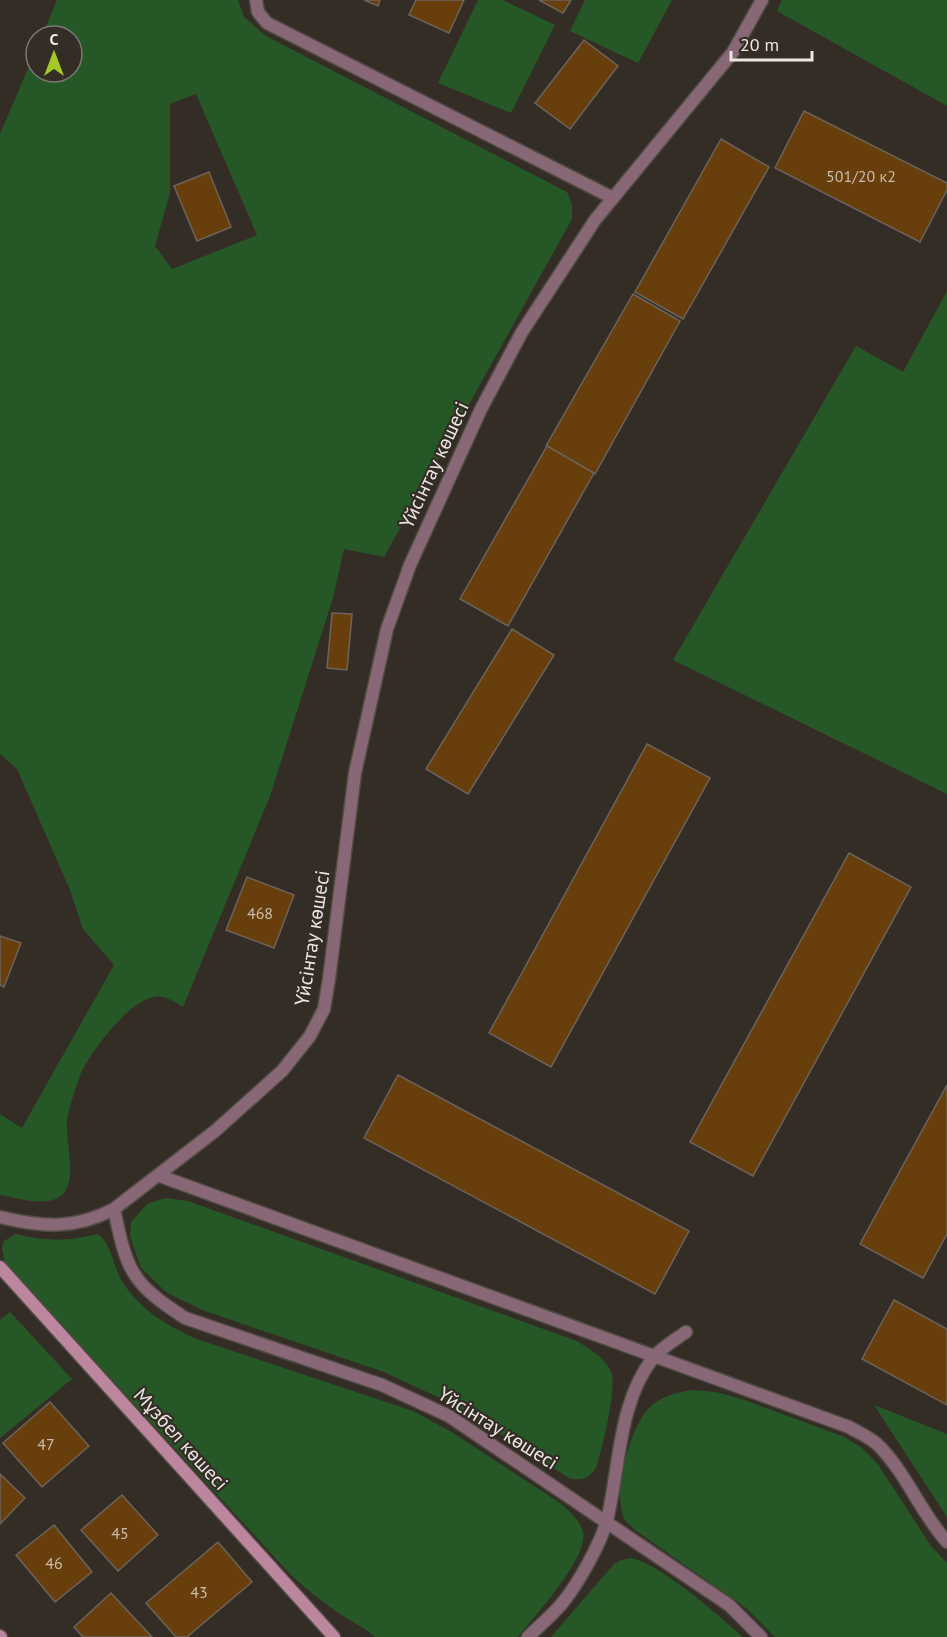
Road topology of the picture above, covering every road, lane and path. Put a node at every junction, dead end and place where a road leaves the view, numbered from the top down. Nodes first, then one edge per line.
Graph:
1 (256, 0) edge
2 (762, 0) edge
3 (613, 198) junction
4 (160, 1176) junction
5 (114, 1209) junction
6 (0, 1217) edge
7 (0, 1268) edge
8 (686, 1332) dead end
9 (655, 1356) junction
10 (606, 1521) junction
11 (947, 1542) edge
12 (334, 1637) edge
13 (528, 1637) edge
14 (761, 1637) edge

1 - 3 street
2 - 3 street, Үйсінтау көшесі
3 - 4 street, Үйсінтау көшесі
4 - 5 street, Үйсінтау көшесі
4 - 9 street
5 - 6 street
5 - 10 street, Үйсінтау көшесі
7 - 12 street, Мұзбел көшесі
8 - 9 street
9 - 10 street
9 - 11 street
10 - 13 street
10 - 14 street, Үйсінтау көшесі

